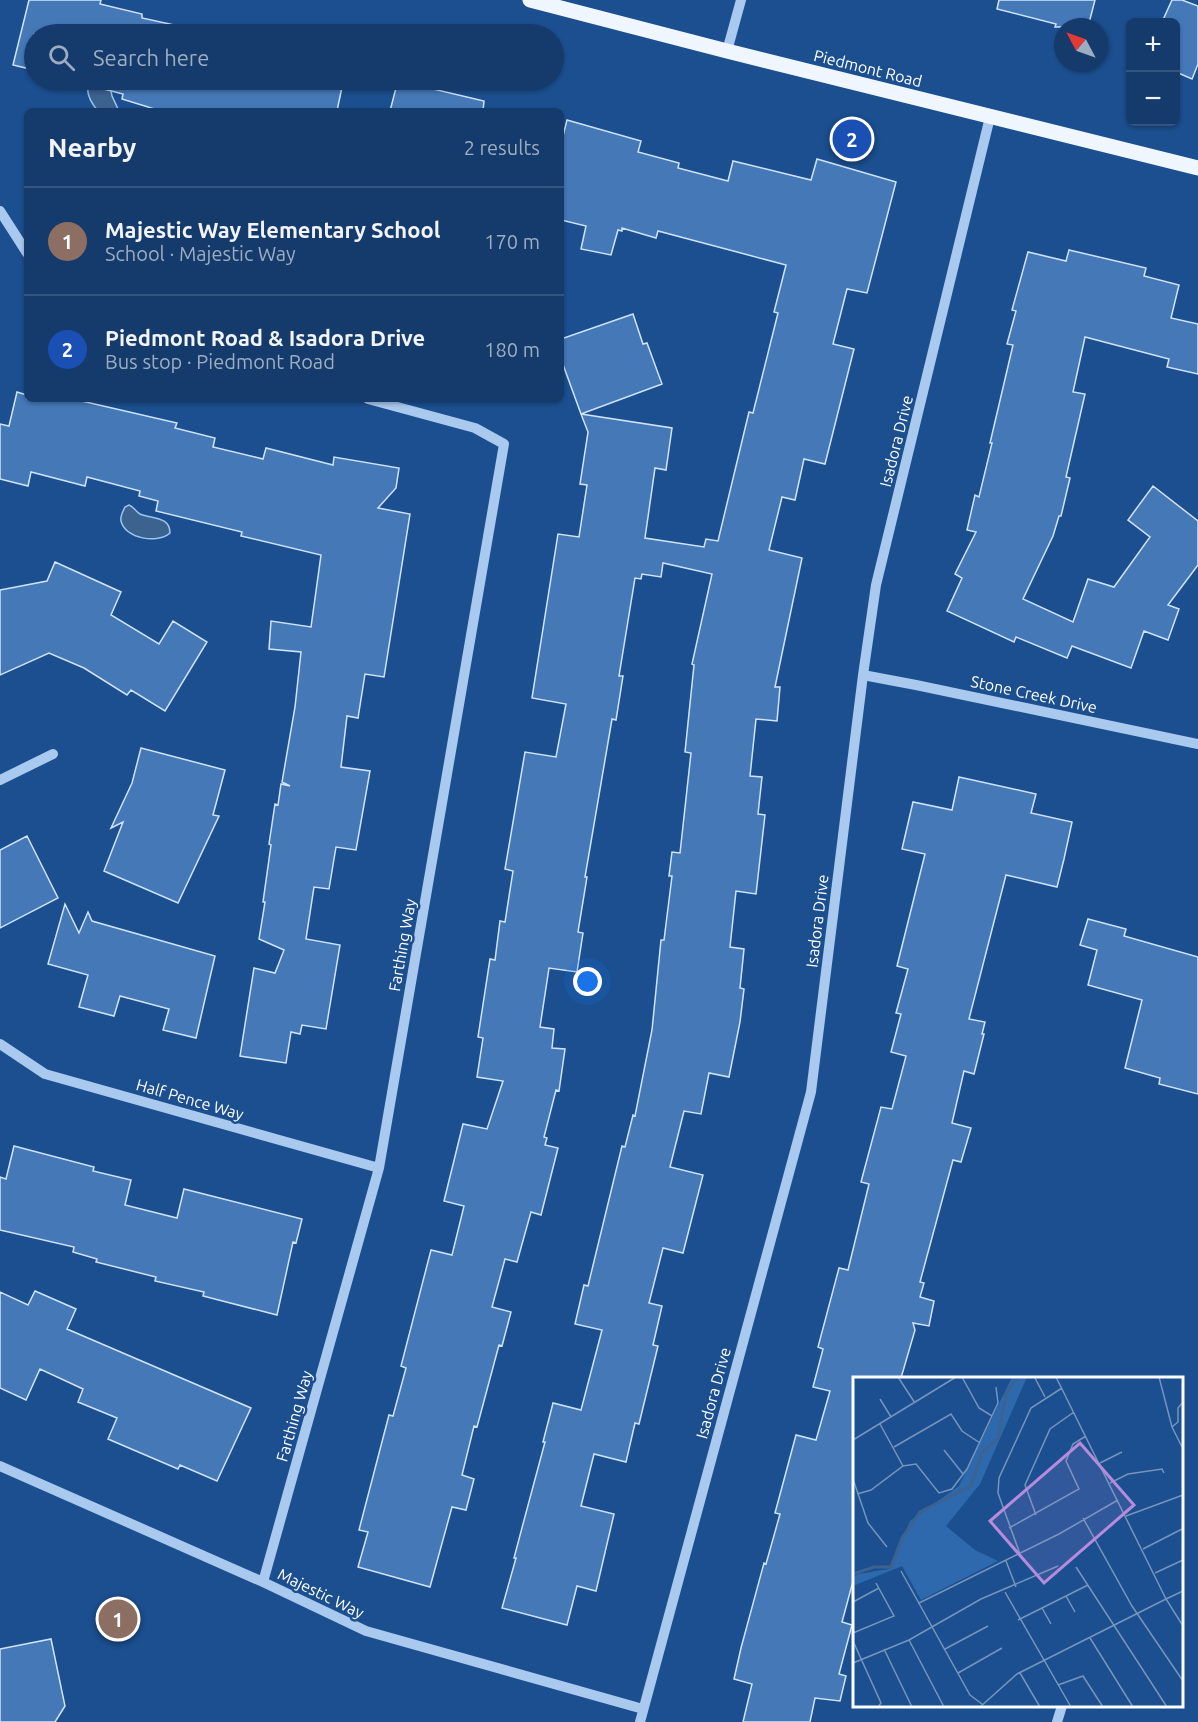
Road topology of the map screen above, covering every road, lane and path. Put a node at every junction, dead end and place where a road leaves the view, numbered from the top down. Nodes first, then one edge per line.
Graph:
1 (530, 0) edge
2 (741, 0) edge
3 (727, 51) junction
4 (990, 117) junction
5 (1198, 168) edge
6 (0, 211) edge
7 (24, 248) edge
8 (379, 402) edge
9 (863, 675) junction
10 (1198, 744) edge
11 (53, 754) dead end
12 (0, 780) edge
13 (0, 1044) edge
14 (379, 1168) junction
15 (0, 1466) edge
16 (263, 1582) junction
17 (1062, 1707) edge
18 (643, 1709) junction
19 (640, 1722) edge
20 (1057, 1722) edge

1 - 3 main road, Piedmont Road
2 - 3 street
3 - 4 main road, Piedmont Road
4 - 5 main road, Piedmont Road
4 - 9 street, Isadora Drive
6 - 7 street
8 - 14 street, Farthing Way
9 - 10 street, Stone Creek Drive
9 - 18 street, Isadora Drive
11 - 12 street
13 - 14 street, Half Pence Way
14 - 16 street, Farthing Way
15 - 16 street, Majestic Way
16 - 18 street, Majestic Way
17 - 20 street
18 - 19 street, Isadora Drive

